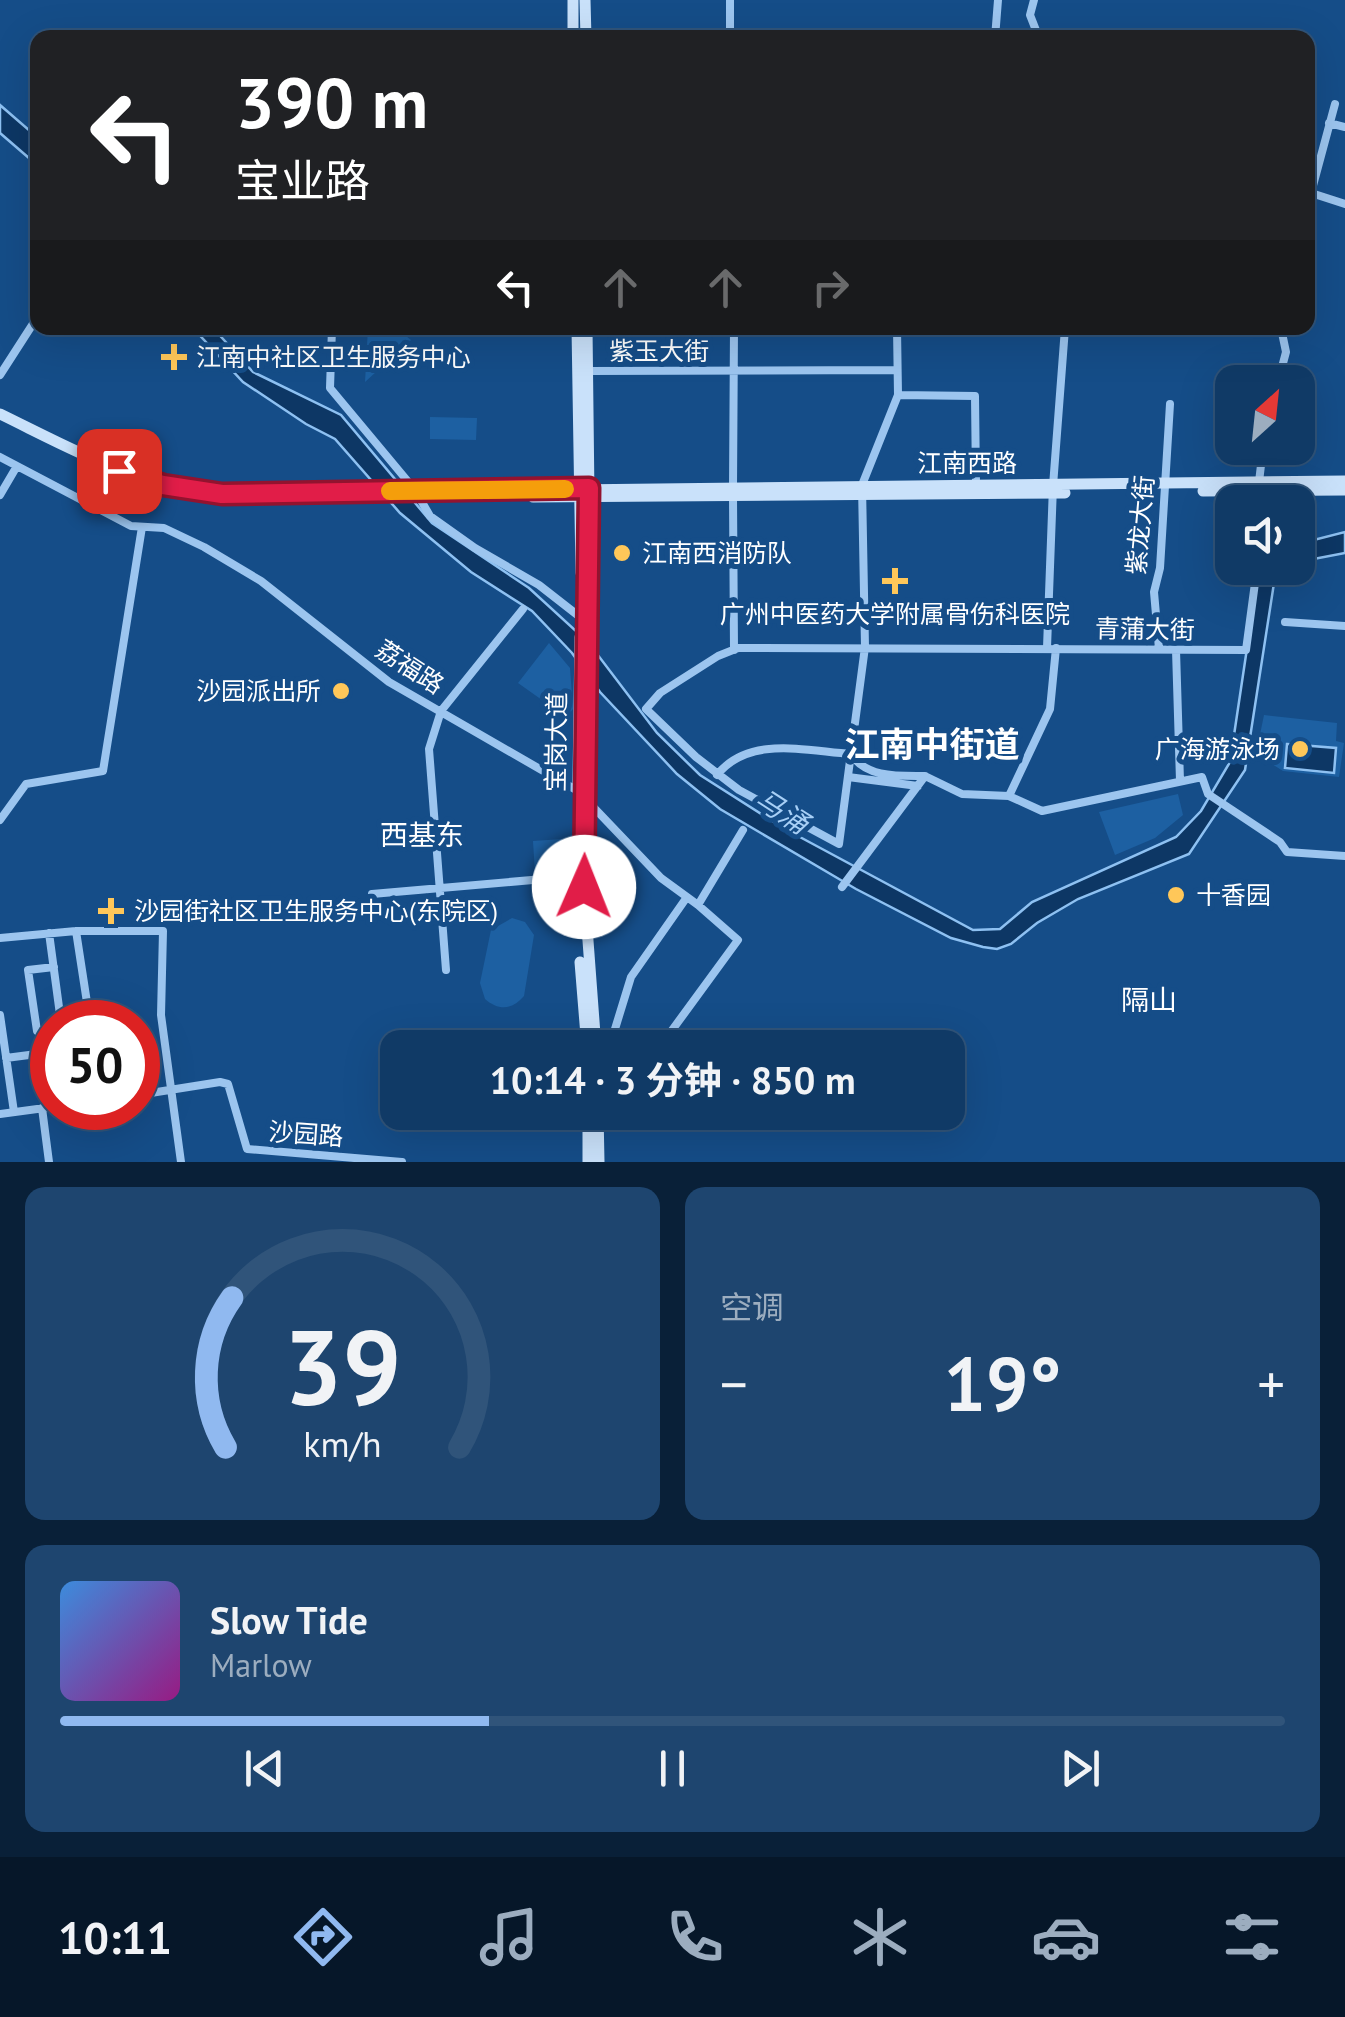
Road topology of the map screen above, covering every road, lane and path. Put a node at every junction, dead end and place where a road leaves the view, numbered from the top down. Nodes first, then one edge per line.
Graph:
1 (573, 0) edge
2 (585, 0) edge
3 (730, 0) edge
4 (998, 0) edge
5 (1034, 0) edge
6 (573, 30) edge
7 (586, 30) edge
8 (730, 30) edge
9 (996, 30) edge
10 (1036, 30) edge
11 (1335, 104) dead end
12 (1329, 124) junction
13 (1345, 127) edge
14 (1315, 175) edge
15 (1315, 195) edge
16 (1345, 204) edge
17 (30, 328) edge
18 (332, 335) edge
19 (578, 335) edge
20 (588, 335) edge
21 (734, 335) edge
22 (897, 335) edge
23 (1064, 335) edge
24 (1282, 335) edge
25 (1283, 365) edge
26 (897, 370) junction
27 (588, 371) junction
28 (734, 371) junction
29 (0, 374) edge
30 (898, 395) junction
31 (1170, 404) dead end
32 (0, 418) edge
33 (0, 457) edge
34 (17, 466) junction
35 (1345, 480) edge
36 (976, 484) junction
37 (1310, 485) edge
38 (1163, 487) junction
39 (862, 490) junction
40 (1053, 490) junction
41 (1215, 490) edge
42 (1345, 490) edge
43 (1315, 491) edge
44 (733, 492) junction
45 (585, 493) junction
46 (0, 495) edge
47 (417, 495) junction
48 (142, 527) junction
49 (585, 576) junction
50 (1254, 585) edge
51 (523, 609) dead end
52 (580, 617) junction
53 (1285, 622) dead end
54 (1345, 626) edge
55 (865, 646) junction
56 (1052, 648) junction
57 (734, 650) junction
58 (1159, 650) junction
59 (1176, 650) junction
60 (442, 711) junction
61 (851, 754) junction
62 (717, 775) junction
63 (848, 776) junction
64 (925, 776) junction
65 (1180, 781) junction
66 (918, 786) junction
67 (582, 795) junction
68 (1010, 796) junction
69 (0, 820) edge
70 (744, 830) dead end
71 (1345, 856) edge
72 (578, 876) junction
73 (842, 888) dead end
74 (439, 890) junction
75 (372, 894) dead end
76 (686, 897) junction
77 (698, 906) junction
78 (76, 931) junction
79 (48, 933) junction
80 (0, 938) edge
81 (54, 967) junction
82 (446, 970) dead end
83 (32, 1000) edge
84 (59, 1000) edge
85 (87, 1000) edge
86 (0, 1015) edge
87 (586, 1030) edge
88 (595, 1030) edge
89 (615, 1030) edge
90 (671, 1030) edge
91 (30, 1053) edge
92 (4, 1054) edge
93 (171, 1090) junction
94 (160, 1092) edge
95 (30, 1110) edge
96 (14, 1112) junction
97 (0, 1114) edge
98 (45, 1130) edge
99 (588, 1130) edge
100 (598, 1130) edge
101 (49, 1162) edge
102 (180, 1162) edge
103 (402, 1162) edge
104 (588, 1162) edge
105 (599, 1162) edge

1 - 6 main road
2 - 7 main road
3 - 8 street
4 - 9 street
5 - 10 street
11 - 12 street
12 - 13 street
12 - 14 street
15 - 16 street
17 - 29 street
18 - 47 street
19 - 45 main road, 宝岗大道
20 - 27 main road, 宝岗大道
21 - 28 street
22 - 26 street
23 - 40 street
24 - 25 street
26 - 28 street
26 - 30 street
27 - 28 street, 紫玉大街
27 - 45 main road, 宝岗大道
28 - 44 street, 紫玉大街
30 - 36 street
30 - 39 street
31 - 38 street, 紫龙大街
32 - 47 main road
33 - 34 street, 荔福路
34 - 46 street
34 - 48 street, 荔福路
35 - 37 main road
36 - 39 main road, 江南西路
36 - 40 main road, 江南西路
38 - 40 main road
38 - 41 main road
38 - 58 street, 紫龙大街
39 - 40 main road
39 - 44 main road
39 - 55 street
40 - 56 street
42 - 43 main road
44 - 45 main road
44 - 57 street, 紫玉大街
45 - 47 main road
45 - 49 main road, 宝岗大道
47 - 52 street
48 - 60 street, 荔福路
48 - 69 street
49 - 52 main road, 宝岗大道
49 - 67 main road, 宝岗大道
50 - 59 street, 青蒲大街
51 - 60 street
52 - 67 main road, 宝岗大道
53 - 54 street
55 - 56 street, 青蒲大街
55 - 57 street, 青蒲大街
55 - 61 street
56 - 58 street, 青蒲大街
56 - 68 street
57 - 62 street
58 - 59 street, 青蒲大街
59 - 65 street
60 - 67 street, 荔福路
60 - 74 street
61 - 62 street
61 - 63 street
61 - 64 street
62 - 63 street
63 - 66 street
64 - 66 street
64 - 68 street
65 - 68 street
65 - 71 street
66 - 73 street
67 - 72 main road, 宝岗大道
67 - 76 street, 荔福路
67 - 88 main road, 宝岗大道
70 - 77 street
72 - 74 street
72 - 87 main road, 宝岗大道
74 - 75 street
74 - 82 street
76 - 77 street, 荔福路
76 - 89 street
77 - 90 street, 荔福路
78 - 79 street
78 - 85 street
78 - 93 street
79 - 80 street
79 - 81 street
81 - 83 street
81 - 84 street
86 - 92 street
91 - 92 street
92 - 96 street
93 - 94 street, 沙园路
93 - 102 street
93 - 103 street, 沙园路
95 - 96 street
96 - 97 street
98 - 101 street
99 - 104 main road
100 - 105 main road

